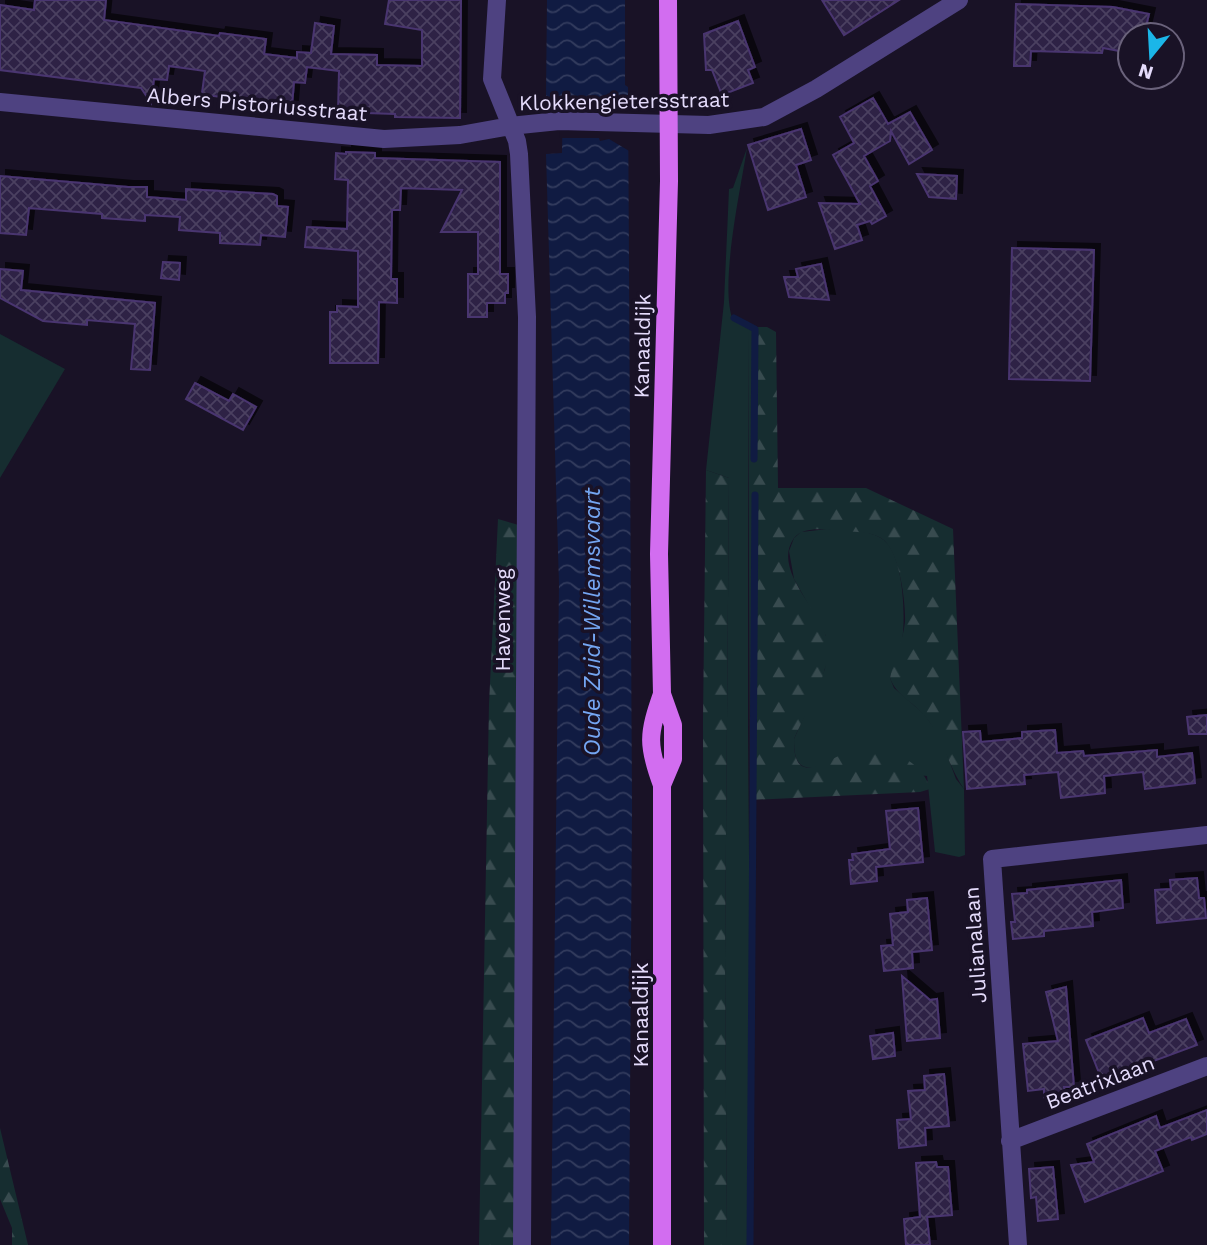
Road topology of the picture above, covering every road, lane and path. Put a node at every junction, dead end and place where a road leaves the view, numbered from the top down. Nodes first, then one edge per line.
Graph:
1 (496, 0) edge
2 (668, 0) edge
3 (959, 0) edge
4 (0, 103) edge
5 (669, 125) junction
6 (510, 126) junction
7 (1207, 835) edge
8 (1207, 1066) edge
9 (1010, 1141) junction
10 (522, 1245) edge
11 (662, 1245) edge
12 (1018, 1245) edge

1 - 6 street, Havenweg
2 - 5 main road, Kanaaldijk
3 - 5 street, Klokkengietersstraat
4 - 6 street, Albers Pistoriusstraat
5 - 6 street, Klokkengietersstraat
5 - 11 main road, Kanaaldijk
6 - 10 street, Havenweg
7 - 9 street, Julianalaan
8 - 9 street, Beatrixlaan
9 - 12 street, Julianalaan

